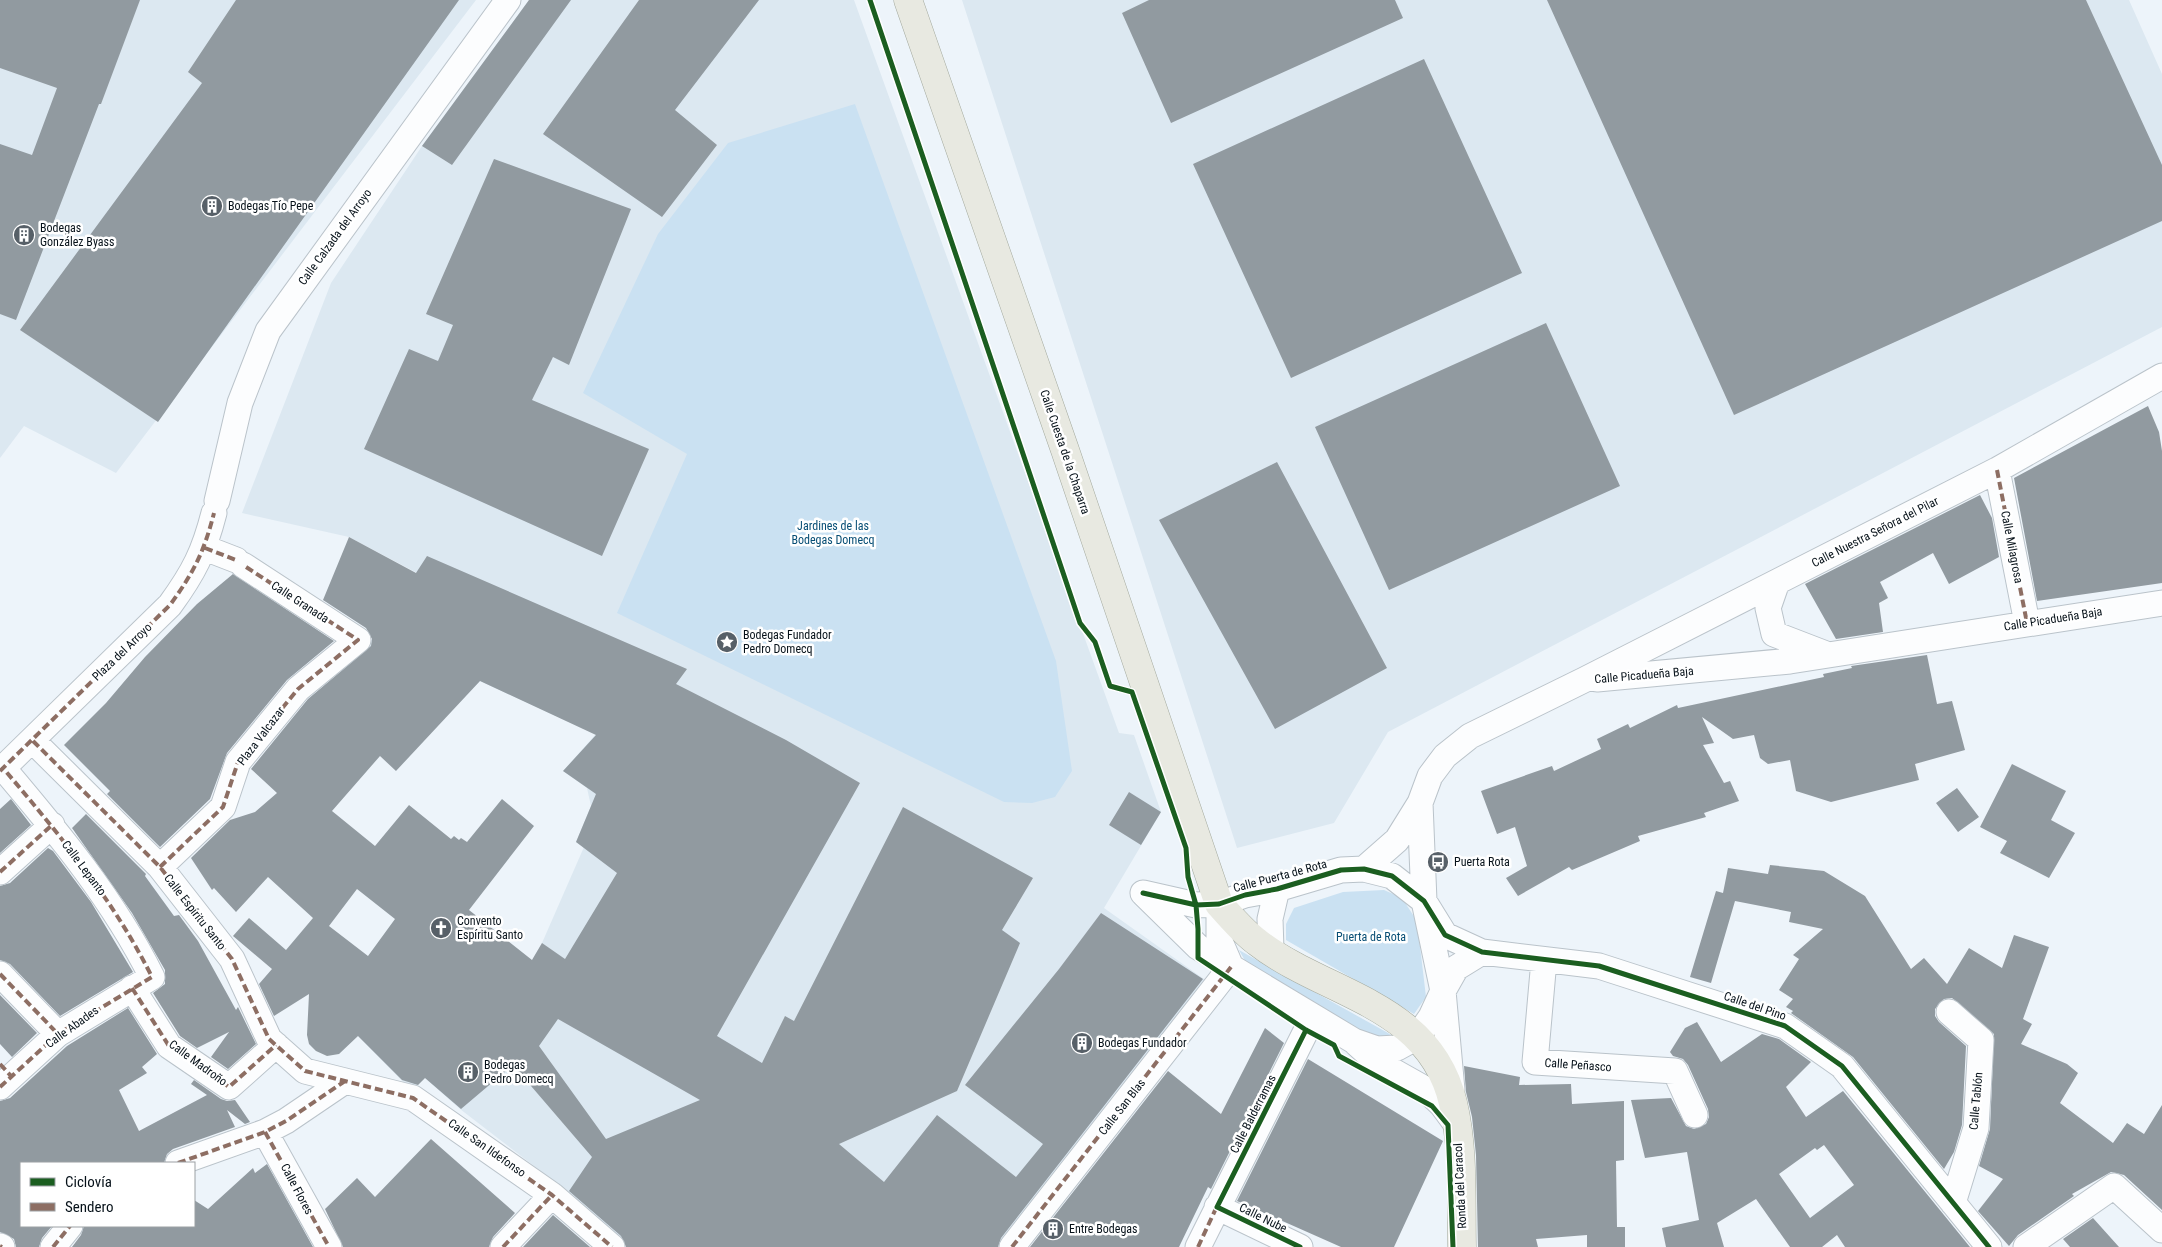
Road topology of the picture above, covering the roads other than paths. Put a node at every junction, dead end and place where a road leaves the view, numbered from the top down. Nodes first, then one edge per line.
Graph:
1 (508, 0) edge
2 (908, 0) edge
3 (2162, 376) edge
4 (1996, 470) junction
5 (216, 507) joint
6 (204, 548) junction
7 (1777, 582) junction
8 (2162, 603) edge
9 (2027, 624) junction
10 (358, 640) joint
11 (1826, 654) junction
12 (1584, 680) junction
13 (33, 740) junction
14 (2, 770) edge
15 (1420, 803) junction
16 (52, 825) junction
17 (160, 867) junction
18 (1364, 868) junction
19 (0, 872) edge
20 (1278, 889) junction
21 (1424, 901) junction
22 (1219, 904) junction
23 (1270, 950) junction
24 (1482, 952) junction
25 (1544, 960) junction
26 (1231, 967) junction
27 (0, 974) edge
28 (142, 982) junction
29 (1443, 991) junction
30 (1949, 1012) dead end
31 (1313, 1017) junction
32 (58, 1034) junction
33 (1417, 1037) junction
34 (1354, 1041) junction
35 (276, 1045) junction
36 (4, 1076) edge
37 (345, 1081) junction
38 (1454, 1113) junction
39 (1695, 1116) dead end
40 (265, 1132) junction
41 (181, 1162) edge
42 (552, 1195) junction
43 (1953, 1203) junction
44 (1217, 1207) junction
45 (69, 1227) edge
46 (2162, 1230) edge
47 (53, 1247) edge
48 (329, 1247) edge
49 (503, 1247) edge
50 (612, 1247) edge
51 (1012, 1247) edge
52 (1198, 1247) edge
53 (1300, 1247) edge
54 (1462, 1247) edge
55 (1990, 1247) edge
56 (2026, 1247) edge

1 - 5 street, Calle Calzada del Arroyo
2 - 22 main road, Calle Cuesta de la Chaparra
3 - 4 street, Calle Nuestra Señora del Pilar
4 - 7 street, Calle Nuestra Señora del Pilar
4 - 9 street, Calle Milagrosa
5 - 6 street, Plaza del Arroyo
6 - 10 street, Calle Granada
6 - 13 street, Plaza del Arroyo
7 - 11 street, Calle Picadueña Baja
7 - 12 street, Calle Nuestra Señora del Pilar
8 - 9 street, Calle Picadueña Baja
9 - 11 street, Calle Picadueña Baja
10 - 17 street, Plaza Valcazar
11 - 12 street, Calle Picadueña Baja
12 - 15 street, Calle Picadueña Baja
13 - 14 street, Plaza del Arroyo
13 - 17 street, Calle Espíritu Santo
14 - 16 street, Calle Lepanto
15 - 18 street
15 - 21 street
16 - 19 street
16 - 28 street, Calle Lepanto
17 - 35 street, Calle Espíritu Santo
18 - 20 street, Calle Puerta de Rota
18 - 21 street, Calle Puerta de Rota
20 - 22 street, Calle Puerta de Rota
20 - 23 street, Calle Puerta de Rota
21 - 24 street, Calle Puerta de Rota
21 - 29 street
22 - 23 main road, Calle Puerta de Rota
22 - 26 street, Calle Puerta de Rota
22 - 26 street, Calle Puerta de Rota
23 - 33 main road, Calle Puerta de Rota
24 - 25 street, Calle del Pino
24 - 29 street, Calle Puerta de Rota
25 - 39 street, Calle Peñasco
25 - 43 street, Calle del Pino
26 - 31 street, Calle Puerta de Rota
26 - 51 street, Calle San Blas
27 - 32 street
28 - 32 street, Calle Abades
28 - 35 street, Calle Madroño
29 - 33 street, Calle Puerta de Rota
29 - 38 street
30 - 43 street, Calle Tablón
31 - 34 street, Calle Puerta de Rota
31 - 44 street, Calle Balderramas
32 - 36 street, Calle Abades
33 - 34 street, Calle Puerta de Rota
33 - 38 main road, Calle Puerta de Rota
34 - 38 street, Calle Puerta de Rota
35 - 37 street, Calle Espíritu Santo
37 - 40 street
37 - 42 street, Calle San Ildefonso
38 - 54 main road, Ronda del Caracol
40 - 41 street
40 - 48 street, Calle Flores
42 - 49 street
42 - 50 street, Calle San Ildefonso
43 - 55 street, Calle del Pino
44 - 52 street, Calle Balderramas
44 - 53 street, Calle Nube
45 - 47 street
46 - 56 street

